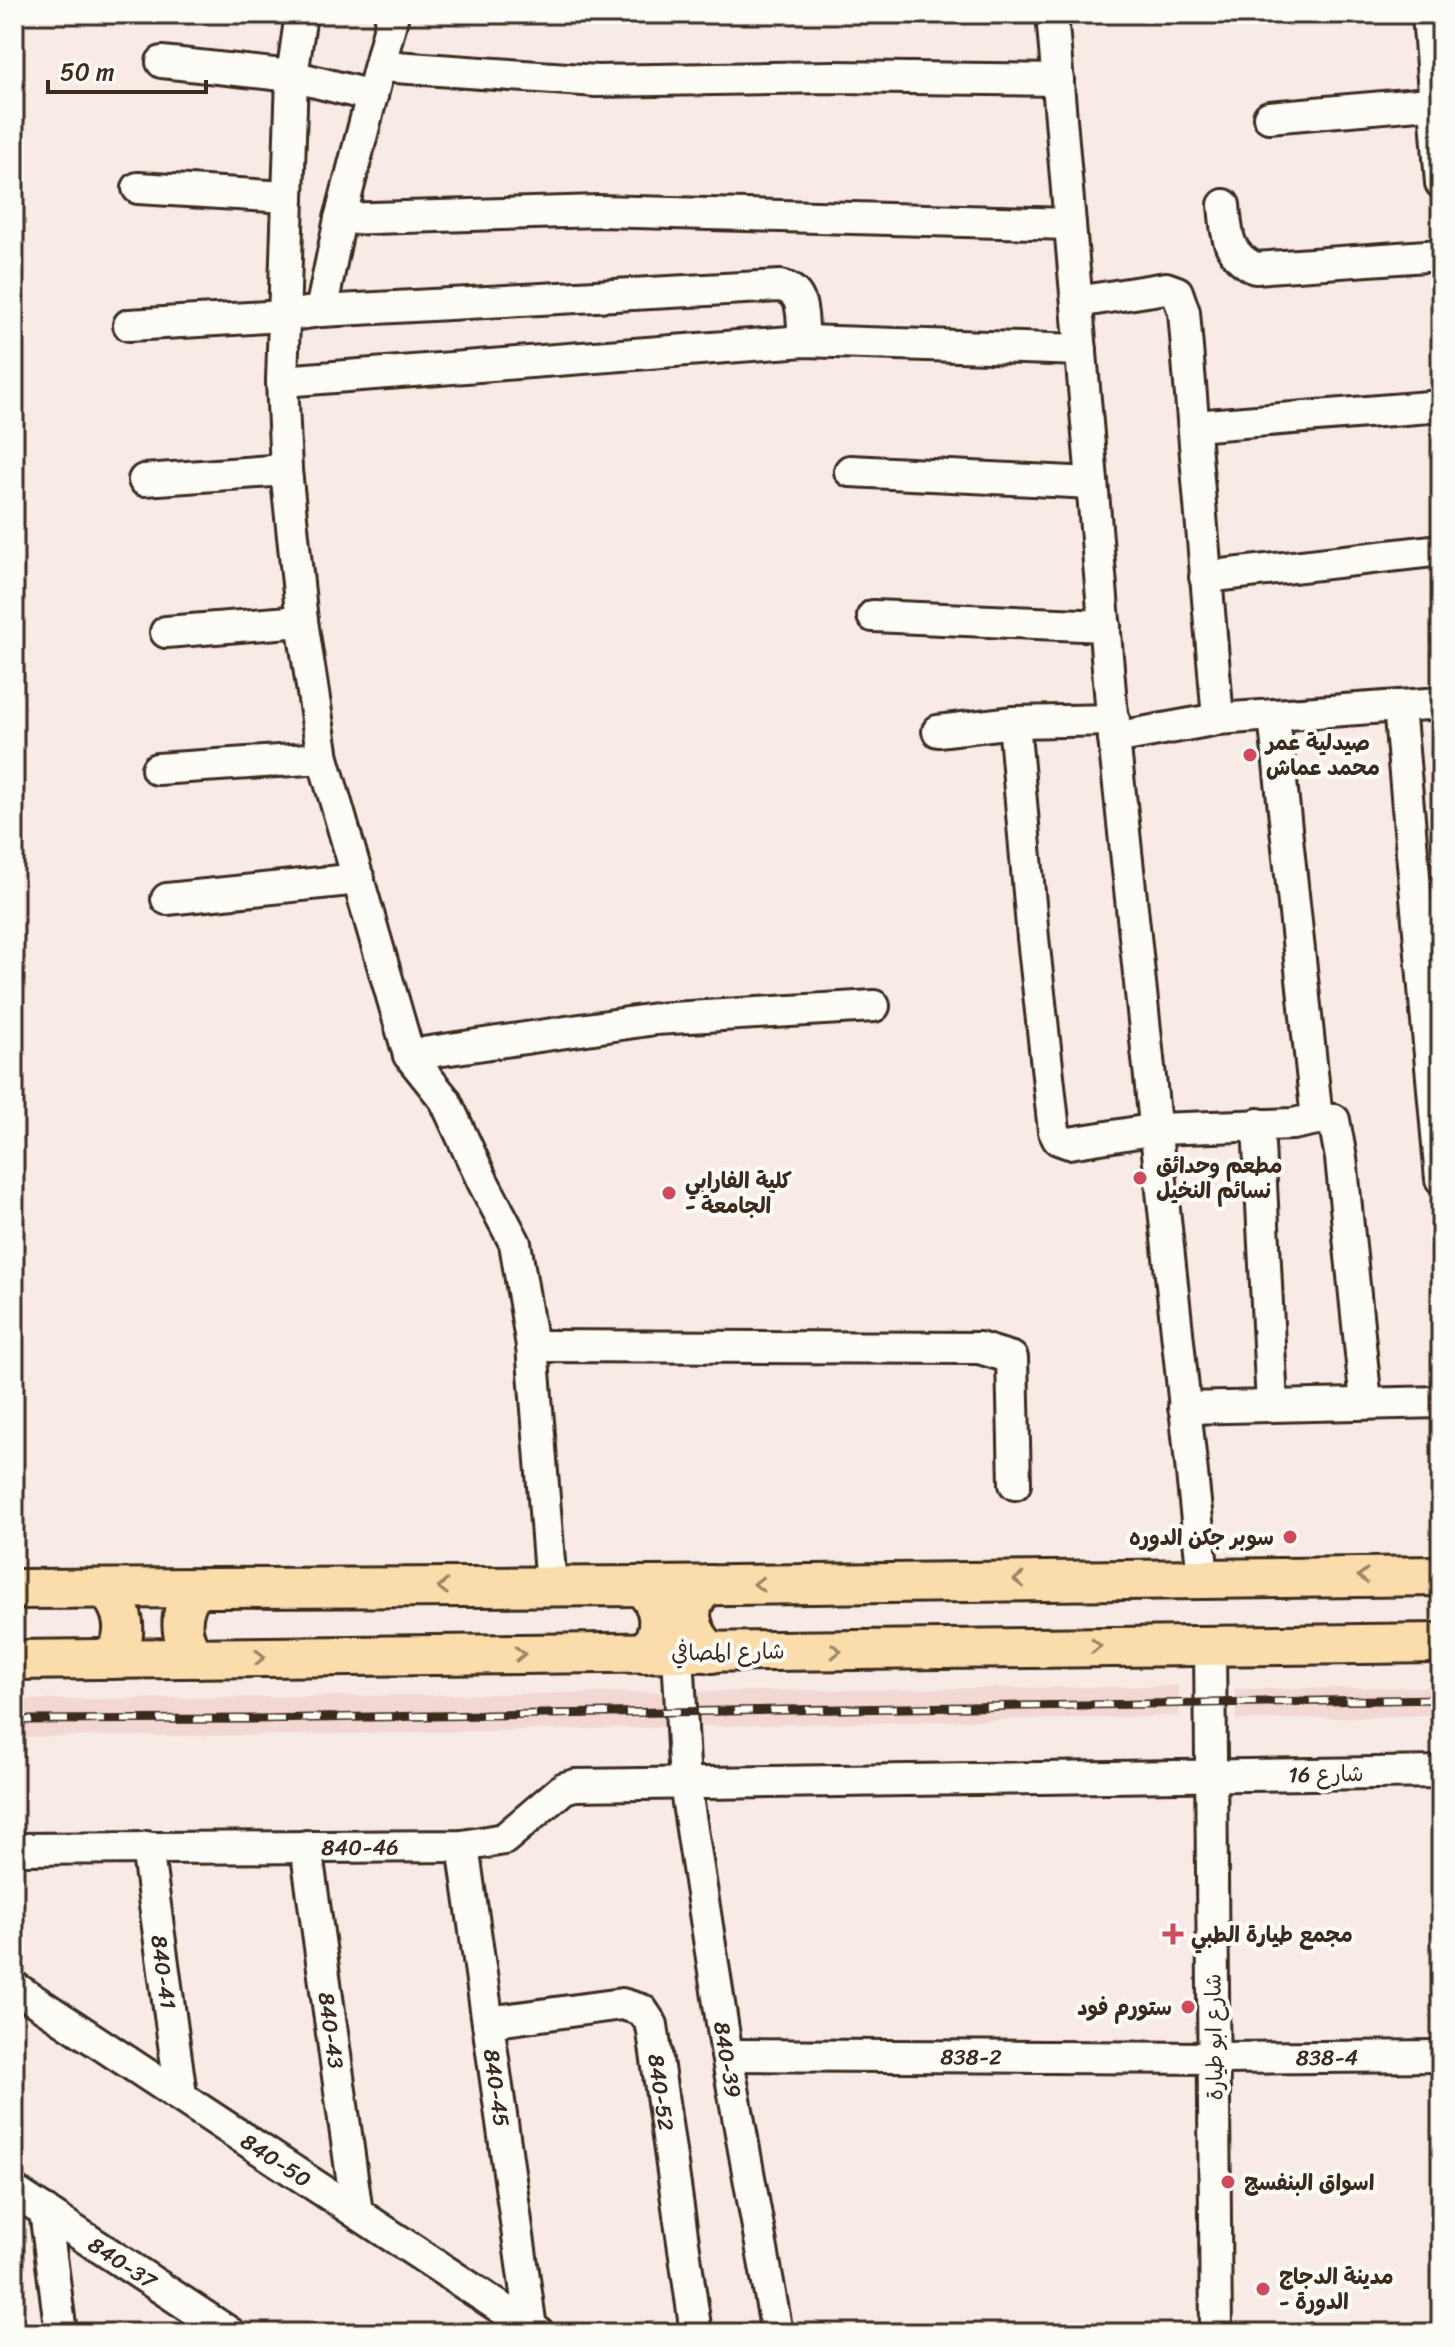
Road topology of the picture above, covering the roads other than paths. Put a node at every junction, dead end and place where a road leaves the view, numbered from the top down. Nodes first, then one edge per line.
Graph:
1 (301, 14) edge
2 (393, 14) edge
3 (1052, 14) edge
4 (1428, 14) edge
5 (162, 62) dead end
6 (381, 66) junction
7 (292, 76) junction
8 (1058, 80) junction
9 (372, 96) junction
10 (1438, 102) edge
11 (1269, 117) dead end
12 (1441, 183) edge
13 (138, 188) dead end
14 (288, 197) junction
15 (1224, 205) dead end
16 (340, 219) junction
17 (1070, 224) junction
18 (1441, 255) edge
19 (1077, 302) junction
20 (321, 311) junction
21 (284, 316) junction
22 (129, 325) dead end
23 (804, 341) junction
24 (1081, 350) junction
25 (282, 381) junction
26 (1441, 406) edge
27 (1194, 426) junction
28 (286, 470) junction
29 (850, 471) dead end
30 (144, 480) dead end
31 (1092, 483) junction
32 (1441, 550) edge
33 (1205, 577) junction
34 (873, 616) dead end
35 (302, 621) junction
36 (1105, 626) junction
37 (166, 632) dead end
38 (1441, 703) edge
39 (1399, 706) junction
40 (1274, 716) junction
41 (1218, 719) junction
42 (1014, 722) junction
43 (1114, 729) junction
44 (938, 731) dead end
45 (323, 758) junction
46 (157, 769) dead end
47 (359, 879) junction
48 (167, 899) dead end
49 (874, 1006) dead end
50 (409, 1055) junction
51 (1317, 1119) junction
52 (1258, 1124) junction
53 (1157, 1129) junction
54 (1441, 1179) edge
55 (532, 1346) junction
56 (1441, 1402) edge
57 (1366, 1403) junction
58 (1272, 1405) junction
59 (1184, 1408) junction
60 (1015, 1484) dead end
61 (1441, 1576) edge
62 (1203, 1577) junction
63 (709, 1585) junction
64 (640, 1586) junction
65 (551, 1587) junction
66 (14, 1589) edge
67 (194, 1589) junction
68 (107, 1590) junction
69 (1441, 1643) edge
70 (1210, 1644) junction
71 (679, 1653) junction
72 (197, 1658) junction
73 (112, 1659) junction
74 (14, 1660) edge
75 (1441, 1772) edge
76 (1211, 1775) junction
77 (685, 1784) junction
78 (306, 1846) junction
79 (463, 1846) junction
80 (147, 1847) junction
81 (14, 1849) edge
82 (14, 1987) edge
83 (488, 2022) junction
84 (727, 2055) junction
85 (1441, 2056) edge
86 (1214, 2058) junction
87 (181, 2095) junction
88 (14, 2191) edge
89 (45, 2211) junction
90 (357, 2213) junction
91 (535, 2330) edge
92 (226, 2331) edge
93 (61, 2333) edge
94 (696, 2333) edge
95 (777, 2333) edge
96 (1216, 2333) edge

1 - 7 street
2 - 6 street
3 - 8 street
4 - 10 street
5 - 7 street
6 - 8 street
6 - 9 street
7 - 9 street
7 - 14 street
8 - 17 street
9 - 16 street
10 - 11 street
10 - 12 street
13 - 14 street
14 - 21 street
15 - 18 street
16 - 17 street
16 - 20 street
17 - 19 street
19 - 24 street
19 - 27 street
20 - 21 street
20 - 23 street
21 - 22 street
21 - 25 street
23 - 24 street
23 - 25 street
24 - 31 street
25 - 28 street
26 - 27 street
27 - 33 street
28 - 30 street
28 - 35 street
29 - 31 street
31 - 36 street
32 - 33 street
33 - 41 street
34 - 36 street
35 - 37 street
35 - 45 street
36 - 43 street
38 - 39 street
39 - 40 street
39 - 54 street
40 - 41 street
40 - 51 street
41 - 43 street
42 - 43 street
42 - 44 street
42 - 53 street
43 - 53 street
45 - 46 street
45 - 47 street
47 - 48 street
47 - 50 street
49 - 50 street
50 - 55 street
51 - 52 street
51 - 57 street
52 - 53 street
52 - 58 street
53 - 59 street
55 - 60 street
55 - 65 street
56 - 57 street
57 - 58 street
58 - 59 street
59 - 62 street
61 -> 62 main road
62 -> 63 main road
63 - 64 main road
63 - 71 main road
64 - 65 main road
64 - 71 main road
65 -> 67 main road
66 - 68 main road
67 - 68 main road
67 - 72 main road
68 - 73 main road
69 - 70 main road, شارع المصافي
71 -> 70 main road, شارع المصافي
70 - 76 street, شارع ابو طيارة
72 -> 71 main road, شارع المصافي
71 - 77 street, 840-39
72 - 73 main road, شارع المصافي
73 - 74 main road, شارع المصافي
75 - 76 street, شارع 16
76 - 77 street, شارع 16
76 - 86 street, شارع ابو طيارة
77 - 79 street, 840-46
77 - 84 street, 840-39
78 - 79 street, 840-46
78 - 80 street, 840-46
78 - 90 street, 840-43
79 - 83 street, 840-45
80 - 81 street, 840-46
80 - 87 street, 840-41
82 - 87 street, 840-50
83 - 91 street, 840-45
83 - 94 street, 840-52
84 - 86 street, 838-2
84 - 95 street, 840-39
85 - 86 street, 838-4
86 - 96 street, شارع ابو طيارة
87 - 90 street, 840-50
88 - 89 street, 840-37
89 - 92 street, 840-37
89 - 93 street
90 - 91 street, 840-50

